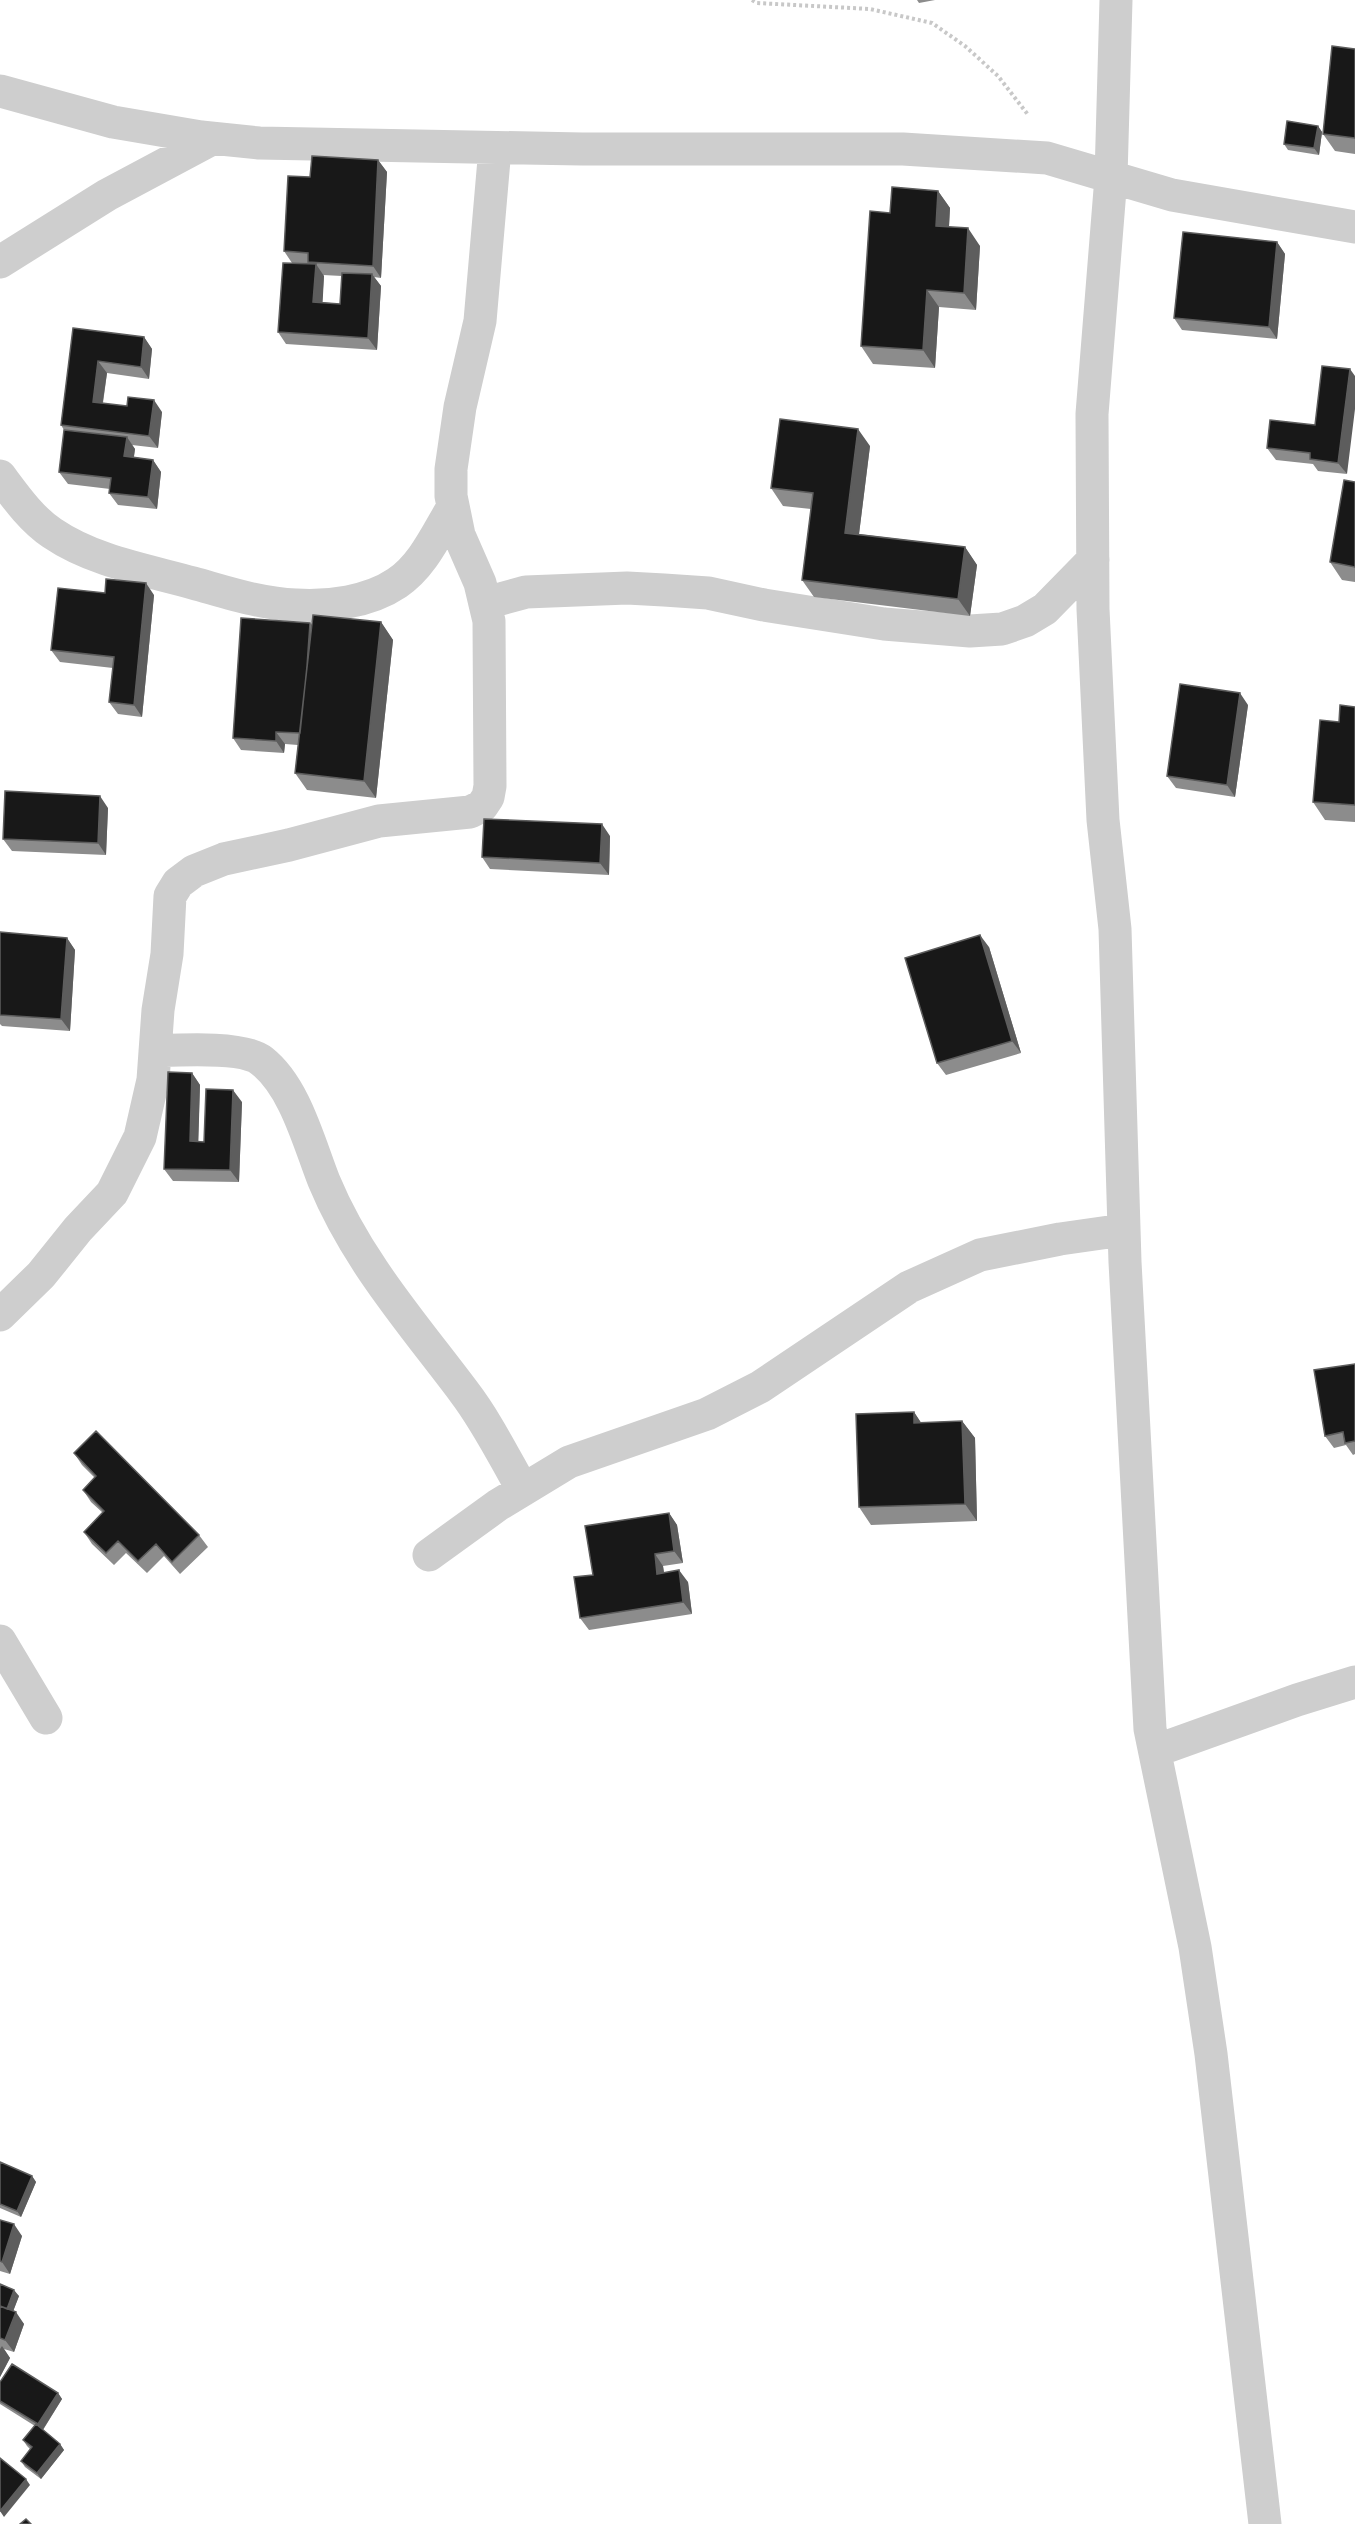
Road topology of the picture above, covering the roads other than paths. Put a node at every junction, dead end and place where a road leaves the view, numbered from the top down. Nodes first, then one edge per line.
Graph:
1 (1116, 0) edge
2 (0, 91) edge
3 (212, 139) junction
4 (495, 148) junction
5 (1111, 177) junction
6 (1355, 227) edge
7 (0, 262) edge
8 (0, 476) edge
9 (453, 507) junction
10 (1093, 561) junction
11 (486, 603) junction
12 (155, 1051) junction
13 (1123, 1230) junction
14 (0, 1316) edge
15 (523, 1490) junction
16 (429, 1555) dead end
17 (0, 1641) edge
18 (1355, 1682) edge
19 (46, 1718) dead end
20 (1155, 1750) junction
21 (1265, 2524) edge

1 - 5 street
2 - 3 street
3 - 4 street
3 - 7 street
4 - 5 street
4 - 9 street
5 - 6 street
5 - 10 street
8 - 9 street
9 - 11 street
10 - 11 street
10 - 13 street
11 - 12 street
12 - 14 street
12 - 15 street
13 - 15 street
13 - 20 street
15 - 16 street
17 - 19 street
18 - 20 street
20 - 21 street

